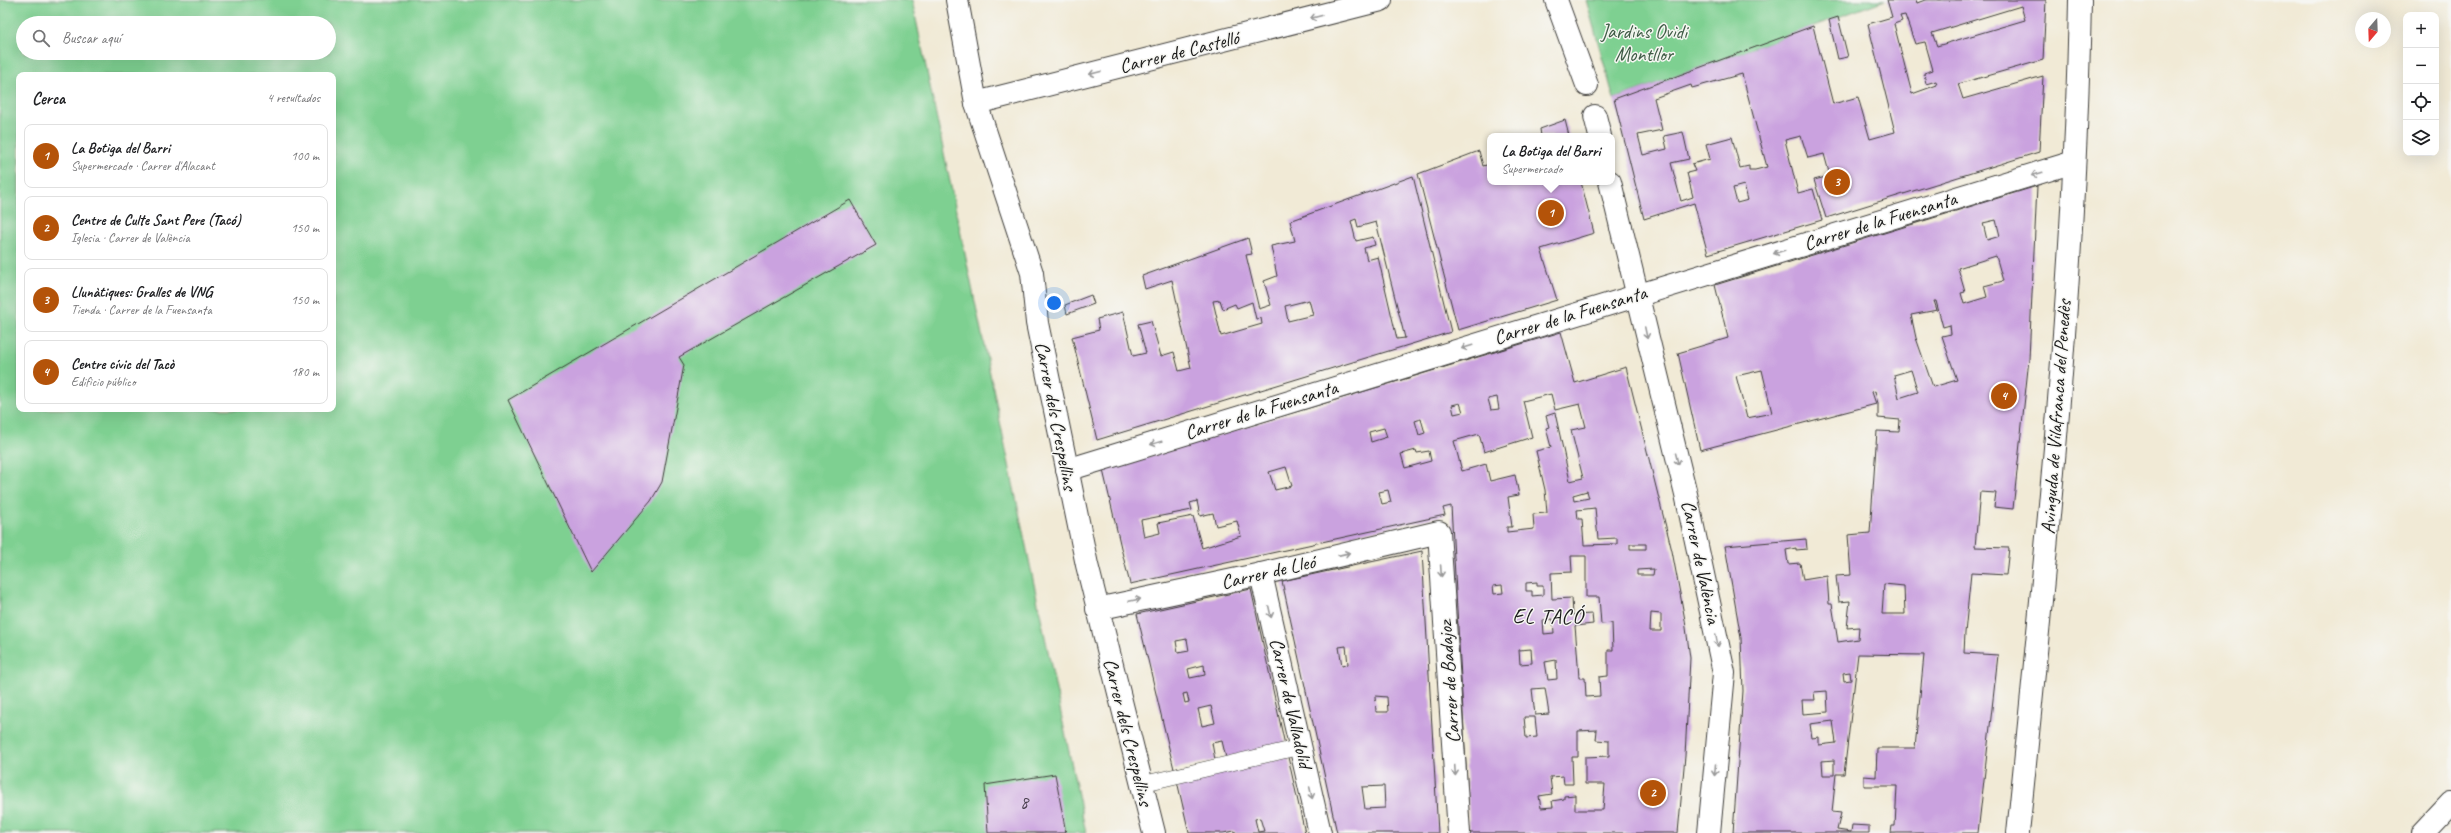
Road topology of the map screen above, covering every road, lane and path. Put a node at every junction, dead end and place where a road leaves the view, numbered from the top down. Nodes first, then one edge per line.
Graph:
1 (957, 0) edge
2 (1381, 0) edge
3 (1556, 0) edge
4 (2080, 0) edge
5 (2087, 0) edge
6 (1587, 85) dead end
7 (976, 103) junction
8 (2074, 162) junction
9 (1611, 185) edge
10 (1638, 295) junction
11 (1067, 470) junction
12 (1439, 532) joint
13 (1262, 574) junction
14 (1097, 608) junction
15 (1300, 747) junction
16 (1142, 784) junction
17 (2451, 802) edge
18 (1154, 833) edge
19 (1320, 833) edge
20 (1459, 833) edge
21 (1709, 833) edge
22 (2018, 833) edge
23 (2029, 833) edge
24 (2422, 833) edge

1 - 7 street, Carrer dels Crespellins
2 -> 7 street, Carrer de Castelló
3 - 6 street
4 - 8 street, Avinguda de Vilafranca del Penedès
5 - 23 lane, Avinguda de Vilafranca del Penedès
7 - 11 street, Carrer dels Crespellins
8 -> 10 street, Carrer de la Fuensanta
8 - 22 street, Avinguda de Vilafranca del Penedès
9 - 10 street, Carrer de València
10 -> 11 street, Carrer de la Fuensanta
10 -> 21 street, Carrer de València
11 - 14 street, Carrer dels Crespellins
13 -> 12 street, Carrer de Lleó
12 -> 20 street, Carrer de Badajoz
14 -> 13 street, Carrer de Lleó
13 -> 15 street, Carrer de Valladolid
14 - 16 street, Carrer dels Crespellins
15 - 16 lane
15 -> 19 street, Carrer de Valladolid
16 - 18 street, Carrer dels Crespellins
17 - 24 street

